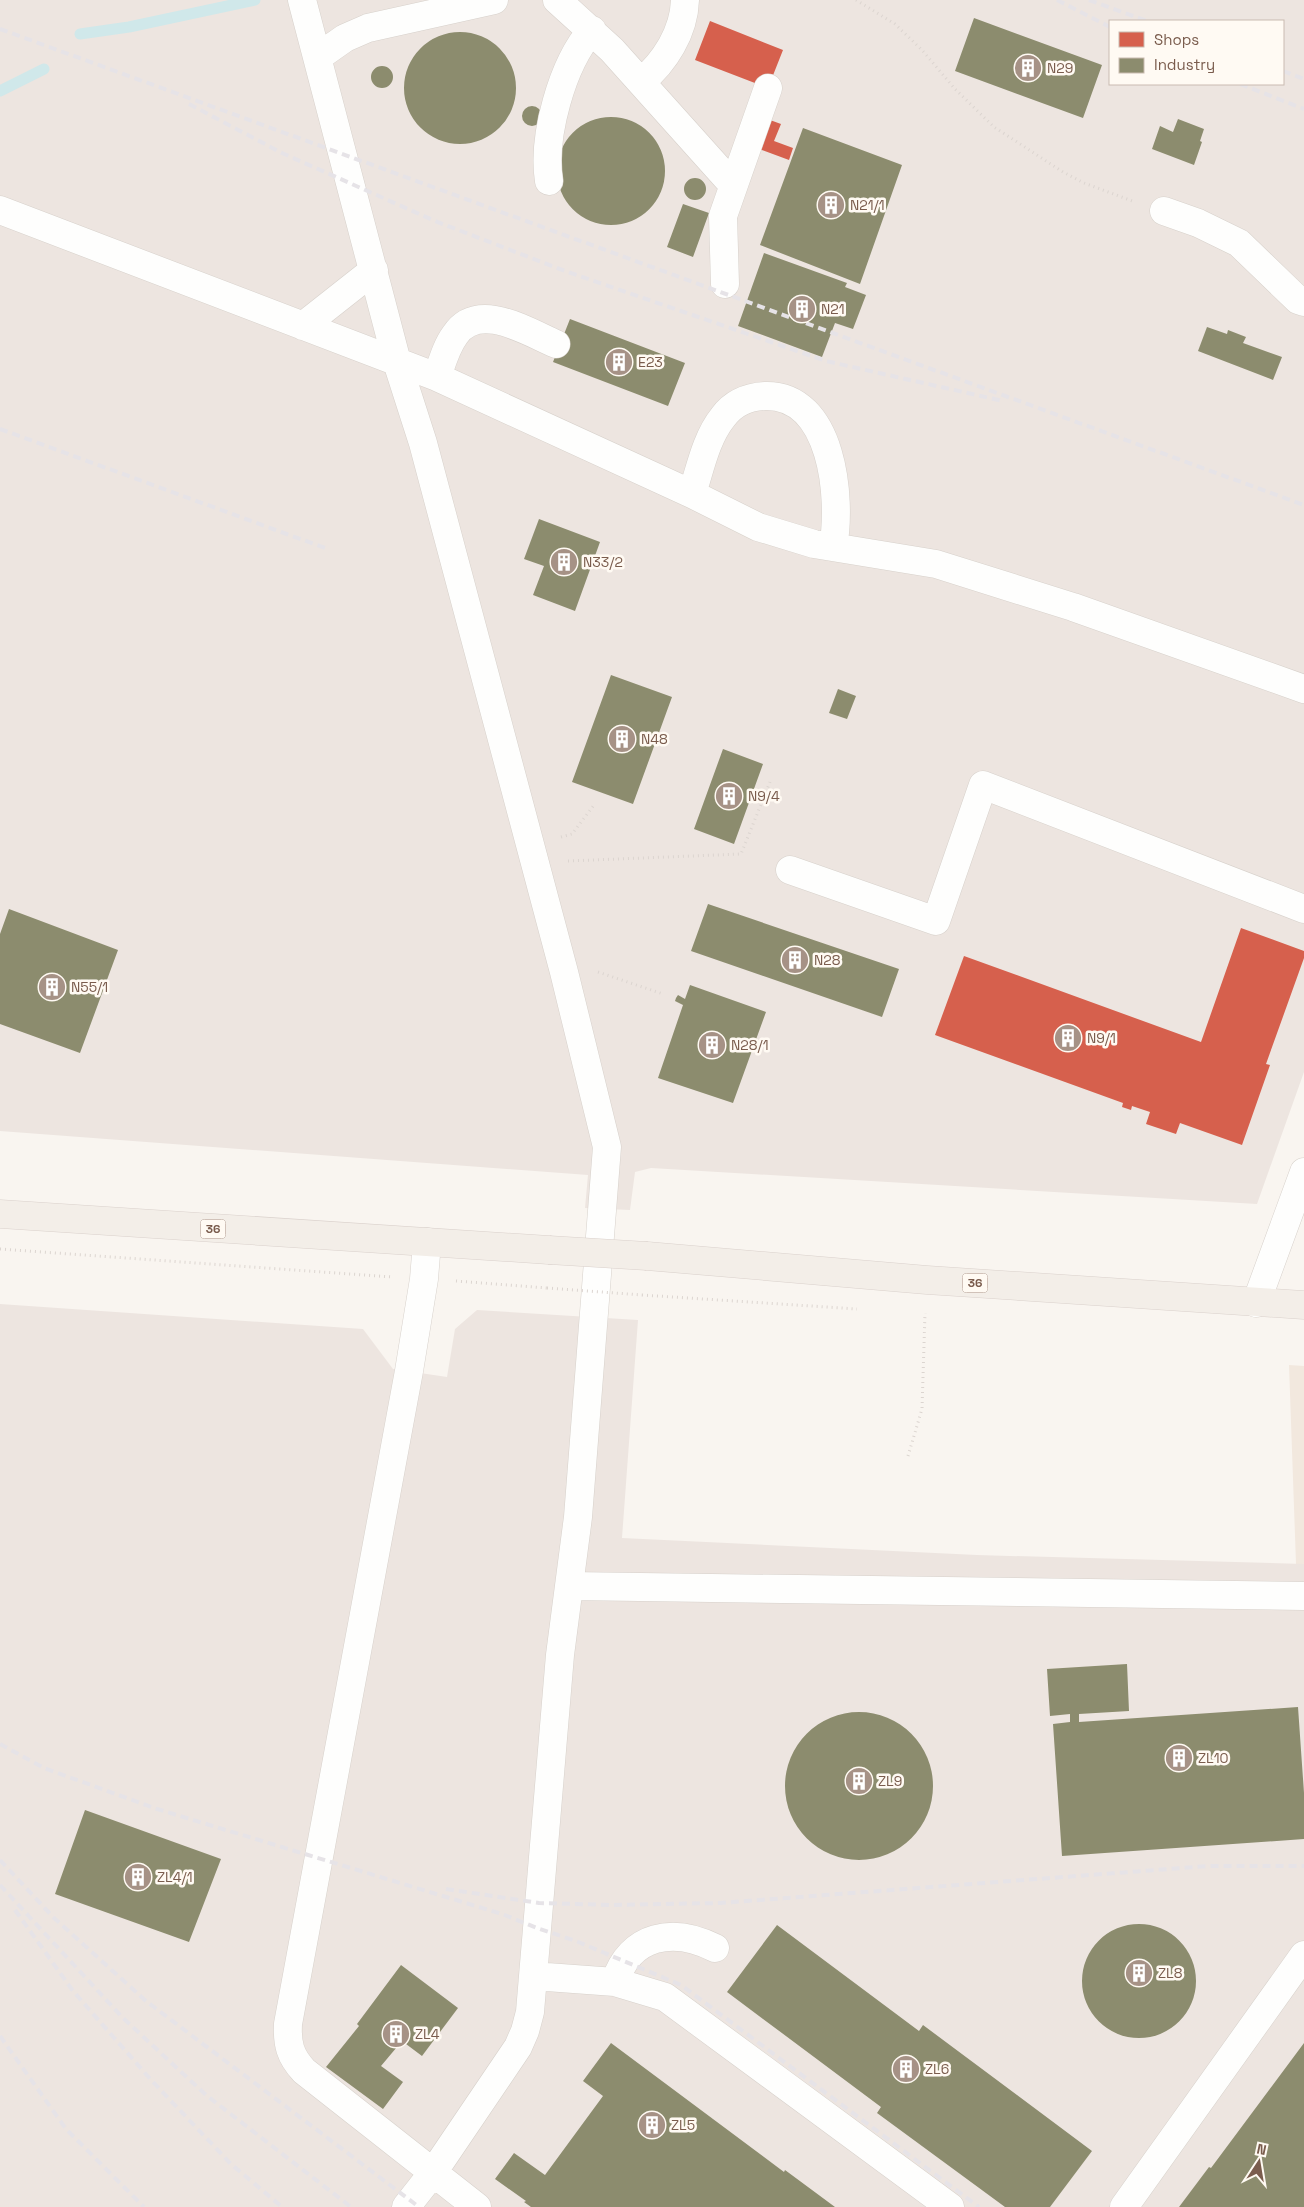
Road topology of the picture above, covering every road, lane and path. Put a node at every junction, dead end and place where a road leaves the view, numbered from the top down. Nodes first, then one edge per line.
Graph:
1 (302, 0) edge
2 (494, 0) edge
3 (557, 0) edge
4 (685, 0) edge
5 (856, 0) edge
6 (592, 30) junction
7 (318, 57) junction
8 (641, 82) junction
9 (768, 88) dead end
10 (549, 181) dead end
11 (733, 185) junction
12 (0, 210) edge
13 (1164, 211) joint
14 (374, 270) junction
15 (725, 284) dead end
16 (1304, 302) edge
17 (303, 326) junction
18 (556, 344) dead end
19 (397, 362) junction
20 (437, 377) junction
21 (692, 494) junction
22 (833, 547) junction
23 (1304, 689) edge
24 (770, 782) dead end
25 (594, 805) dead end
26 (532, 854) junction
27 (790, 870) dead end
28 (1304, 909) edge
29 (564, 972) junction
30 (663, 994) dead end
31 (1304, 1172) edge
32 (0, 1214) edge
33 (427, 1242) junction
34 (0, 1249) edge
35 (424, 1279) junction
36 (927, 1280) junction
37 (642, 1295) dead end
38 (1256, 1303) junction
39 (1304, 1305) edge
40 (908, 1456) dead end
41 (569, 1586) junction
42 (1304, 1596) edge
43 (715, 1948) dead end
44 (1304, 1955) edge
45 (533, 1976) junction
46 (614, 1982) junction
47 (432, 2174) junction
48 (406, 2207) edge
49 (477, 2207) edge
50 (950, 2207) edge
51 (1124, 2207) edge

1 - 7 lane
2 - 7 lane
3 - 6 lane
4 - 8 lane
5 - 13 path
6 - 8 lane
6 - 10 lane
7 - 14 lane
8 - 11 lane
9 - 11 lane
11 - 15 lane
12 - 17 lane
13 - 16 lane
14 - 17 lane
14 - 19 lane
17 - 19 lane
18 - 20 lane
19 - 20 lane
19 - 26 lane
20 - 21 lane
21 - 22 lane
21 - 22 lane
22 - 23 lane
24 - 26 path
25 - 26 path
26 - 29 lane
27 - 28 lane
29 - 30 path
29 - 41 lane
31 - 38 lane
32 - 33 main road, 36
33 - 35 lane
33 - 36 main road, 36, bridge
34 - 35 path
35 - 37 path, bridge
35 - 47 lane
36 - 38 main road, 36
36 - 40 path
38 - 39 main road, 36
41 - 42 lane
41 - 45 lane
43 - 46 lane
44 - 51 lane
45 - 46 lane
45 - 47 lane
46 - 50 lane
47 - 48 lane
47 - 49 lane

